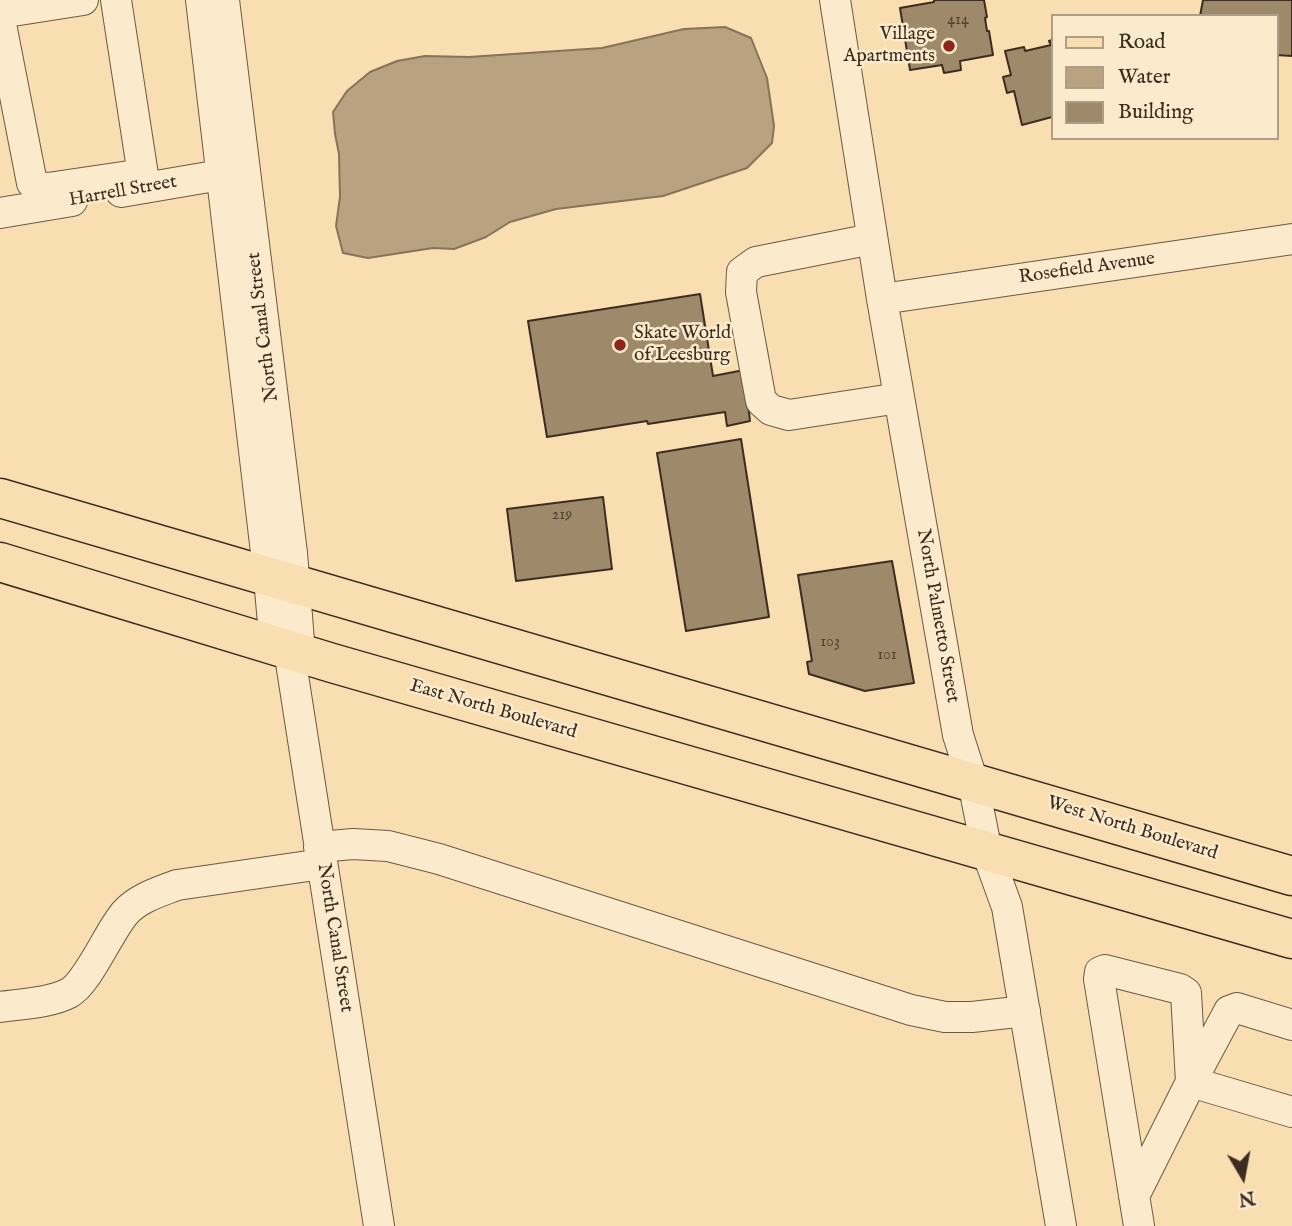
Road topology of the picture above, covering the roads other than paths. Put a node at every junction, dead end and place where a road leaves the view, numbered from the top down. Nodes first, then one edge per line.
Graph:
1 (83, 0) edge
2 (116, 0) edge
3 (201, 0) edge
4 (224, 0) edge
5 (835, 0) edge
6 (0, 13) edge
7 (0, 19) edge
8 (233, 173) junction
9 (144, 181) junction
10 (0, 213) edge
11 (872, 239) junction
12 (1292, 239) edge
13 (882, 299) junction
14 (899, 398) junction
15 (0, 498) edge
16 (0, 562) edge
17 (282, 582) junction
18 (288, 650) junction
19 (973, 782) junction
20 (987, 852) junction
21 (321, 856) junction
22 (1292, 876) edge
23 (1292, 939) edge
24 (0, 1007) edge
25 (1025, 1011) junction
26 (1292, 1025) edge
27 (1191, 1082) junction
28 (1292, 1112) edge
29 (1134, 1196) junction
30 (379, 1226) edge
31 (1062, 1226) edge
32 (1139, 1226) edge

1 - 6 street
2 - 9 street
3 - 8 street
4 - 8 street, North Canal Street
5 - 11 street, North Palmetto Street
7 - 9 street
8 - 9 street, Harrell Street
8 - 17 street, North Canal Street
9 - 10 street, Harrell Street
11 - 13 street, North Palmetto Street
11 - 14 street
12 - 13 street, Rosefield Avenue
13 - 14 street, North Palmetto Street
14 - 19 street, North Palmetto Street
15 - 17 main road
16 - 18 main road, East North Boulevard
17 - 18 street, North Canal Street
17 - 19 main road
18 - 20 main road, East North Boulevard
18 - 21 street, North Canal Street
19 - 20 street, North Palmetto Street
19 - 22 main road, West North Boulevard
20 - 23 main road
20 - 25 street, North Palmetto Street
21 - 24 street
21 - 25 street
21 - 30 street, North Canal Street
25 - 31 street, North Palmetto Street
26 - 27 street
27 - 28 street
27 - 29 street
27 - 29 street
29 - 32 street

